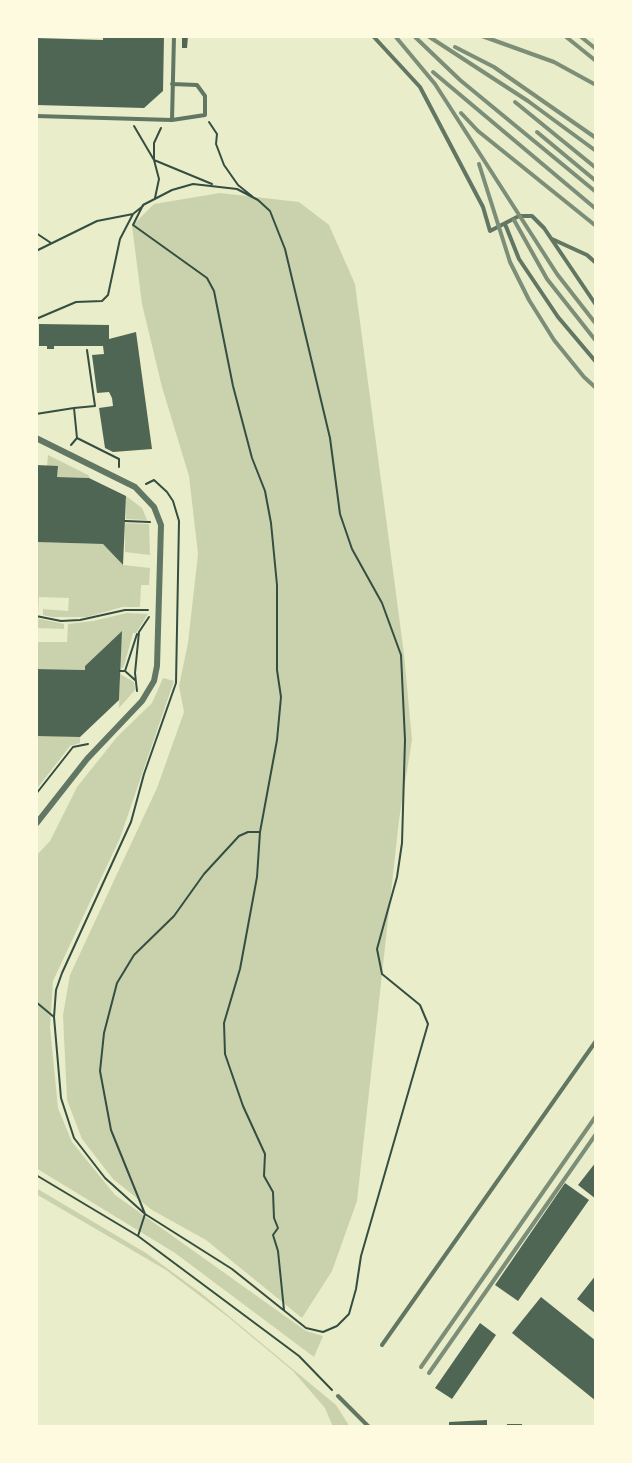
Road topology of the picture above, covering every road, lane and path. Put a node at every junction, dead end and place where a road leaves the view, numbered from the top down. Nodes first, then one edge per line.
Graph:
1 (44, 36) edge
2 (101, 36) edge
3 (174, 36) edge
4 (373, 36) edge
5 (172, 84) junction
6 (205, 115) junction
7 (36, 116) edge
8 (130, 119) junction
9 (165, 120) junction
10 (172, 120) junction
11 (154, 160) junction
12 (214, 185) junction
13 (155, 198) junction
14 (258, 200) junction
15 (143, 206) junction
16 (133, 214) junction
17 (505, 224) junction
18 (36, 233) edge
19 (551, 239) junction
20 (51, 243) junction
21 (36, 251) edge
22 (596, 262) edge
23 (596, 305) edge
24 (36, 319) edge
25 (87, 350) dead end
26 (596, 362) edge
27 (74, 408) junction
28 (36, 414) edge
29 (36, 438) edge
30 (77, 438) junction
31 (62, 441) dead end
32 (125, 473) dead end
33 (138, 480) dead end
34 (146, 513) dead end
35 (125, 521) dead end
36 (150, 522) junction
37 (152, 529) dead end
38 (159, 611) junction
39 (177, 611) junction
40 (36, 616) edge
41 (138, 632) junction
42 (120, 671) dead end
43 (125, 671) junction
44 (135, 680) junction
45 (136, 693) dead end
46 (90, 743) dead end
47 (36, 794) edge
48 (36, 824) edge
49 (260, 832) junction
50 (36, 1002) edge
51 (54, 1017) junction
52 (596, 1041) edge
53 (36, 1175) edge
54 (146, 1214) junction
55 (138, 1236) junction
56 (284, 1310) junction
57 (382, 1345) dead end
58 (338, 1396) joint
59 (369, 1427) edge

1 - 2 path
3 - 5 lane
4 - 17 lane
5 - 6 lane
5 - 10 lane
6 - 10 lane
6 - 14 path
7 - 8 lane
8 - 9 lane
8 - 11 path
9 - 10 lane
9 - 11 path
11 - 12 path
11 - 13 path
12 - 13 path
12 - 14 path
13 - 15 path
14 - 56 path
15 - 16 path
15 - 49 path
16 - 20 path
16 - 24 path
17 - 19 lane
17 - 26 lane
18 - 20 path
19 - 22 lane
19 - 23 lane
20 - 21 path
25 - 27 path
27 - 28 path
27 - 30 path
29 - 38 street
30 - 31 path
30 - 32 path
33 - 39 path
34 - 36 path
35 - 36 path
36 - 37 path
38 - 39 path
38 - 48 street
39 - 51 path
40 - 41 path
41 - 43 path
41 - 44 path
42 - 43 path
43 - 44 path
44 - 45 path
46 - 47 path
49 - 54 path
49 - 56 path
50 - 51 path
51 - 54 path
52 - 57 lane
53 - 55 path
54 - 55 path
54 - 56 path
55 - 58 path
58 - 59 lane

